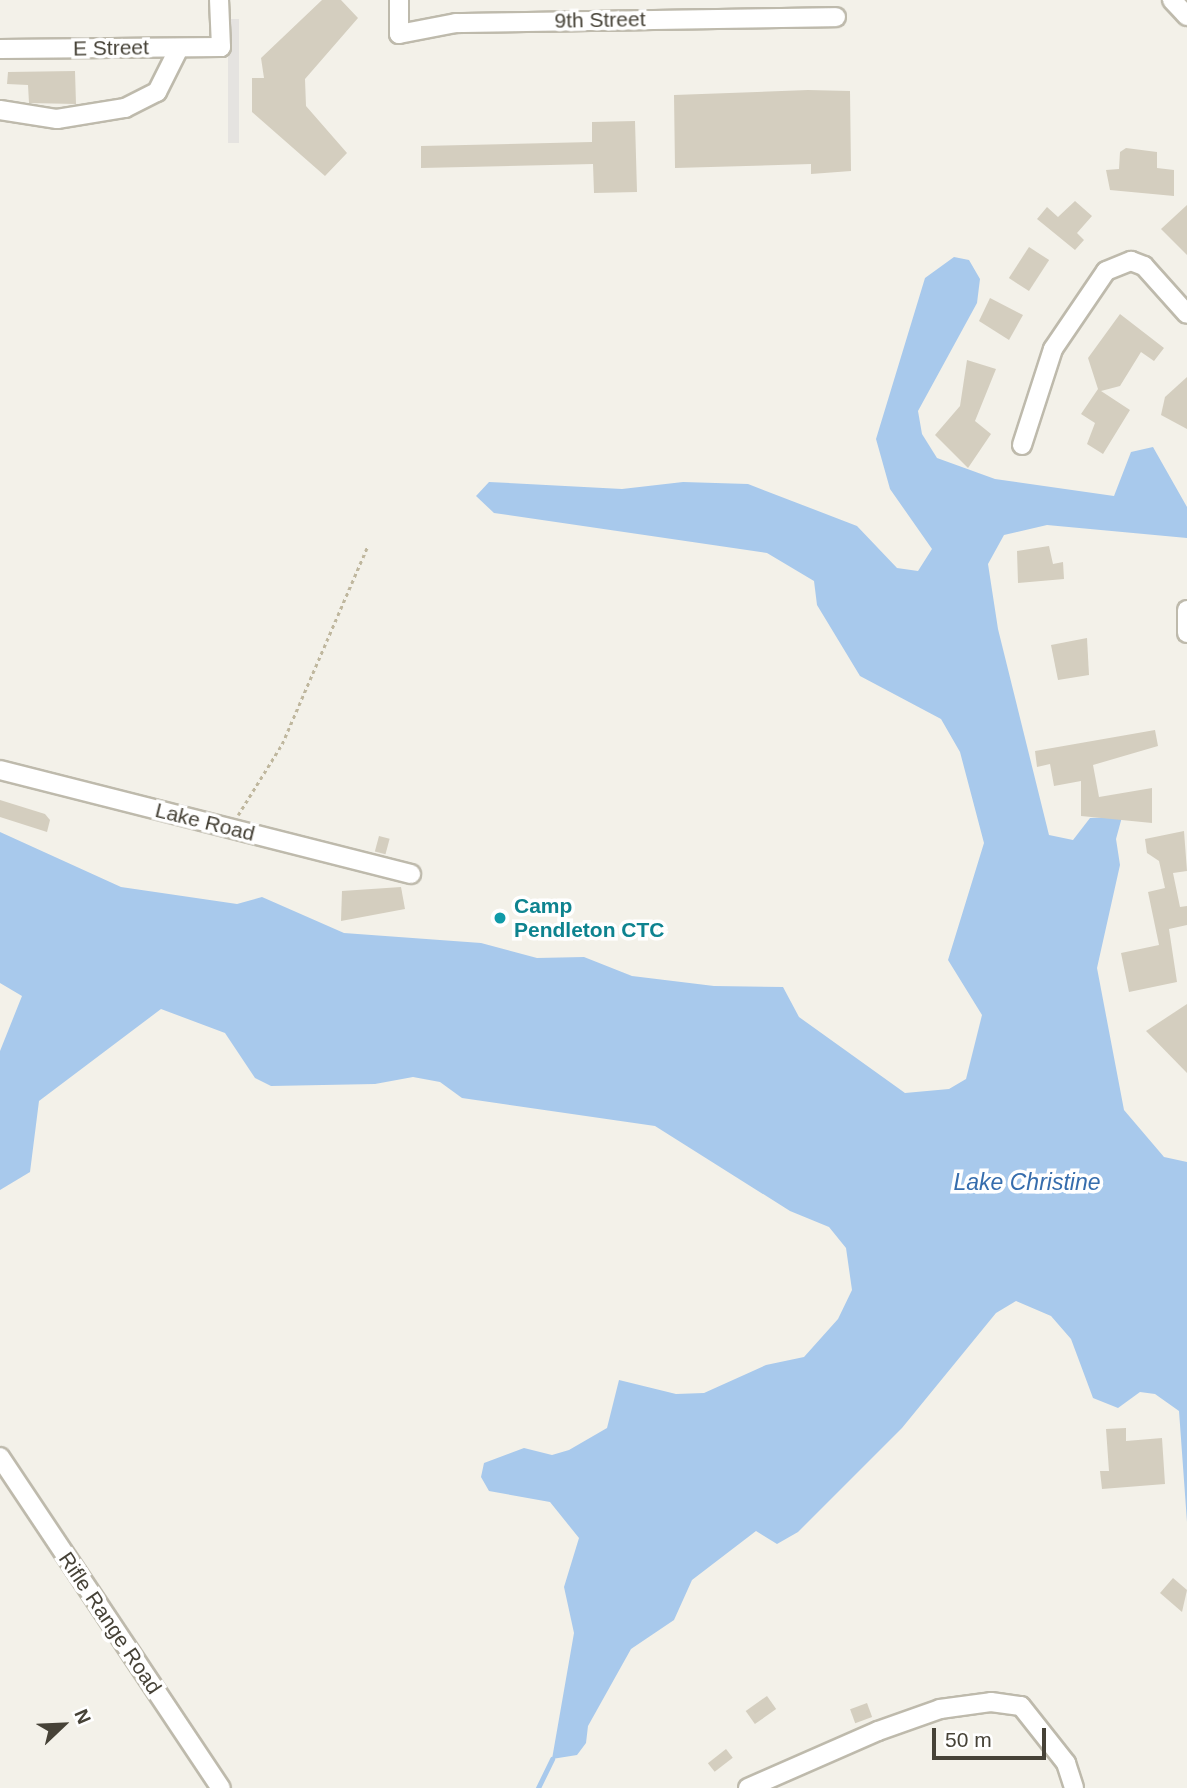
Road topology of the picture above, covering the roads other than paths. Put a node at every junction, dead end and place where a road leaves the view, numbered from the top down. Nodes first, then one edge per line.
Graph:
1 (219, 0) edge
2 (399, 0) edge
3 (675, 0) edge
4 (1172, 0) edge
5 (1187, 16) edge
6 (836, 17) dead end
7 (676, 19) junction
8 (179, 48) junction
9 (0, 49) edge
10 (0, 110) edge
11 (1187, 314) edge
12 (1022, 445) dead end
13 (1185, 610) edge
14 (1187, 633) edge
15 (0, 770) edge
16 (411, 874) dead end
17 (0, 1457) edge
18 (221, 1788) edge
19 (748, 1788) edge
20 (1074, 1788) edge

1 - 8 street, E Street
2 - 7 street, 9th Street
3 - 7 street
4 - 5 street
6 - 7 street, 9th Street
8 - 9 street, E Street
8 - 10 street
11 - 12 street
13 - 14 street
15 - 16 street, Lake Road
17 - 18 street, Rifle Range Road
19 - 20 street

